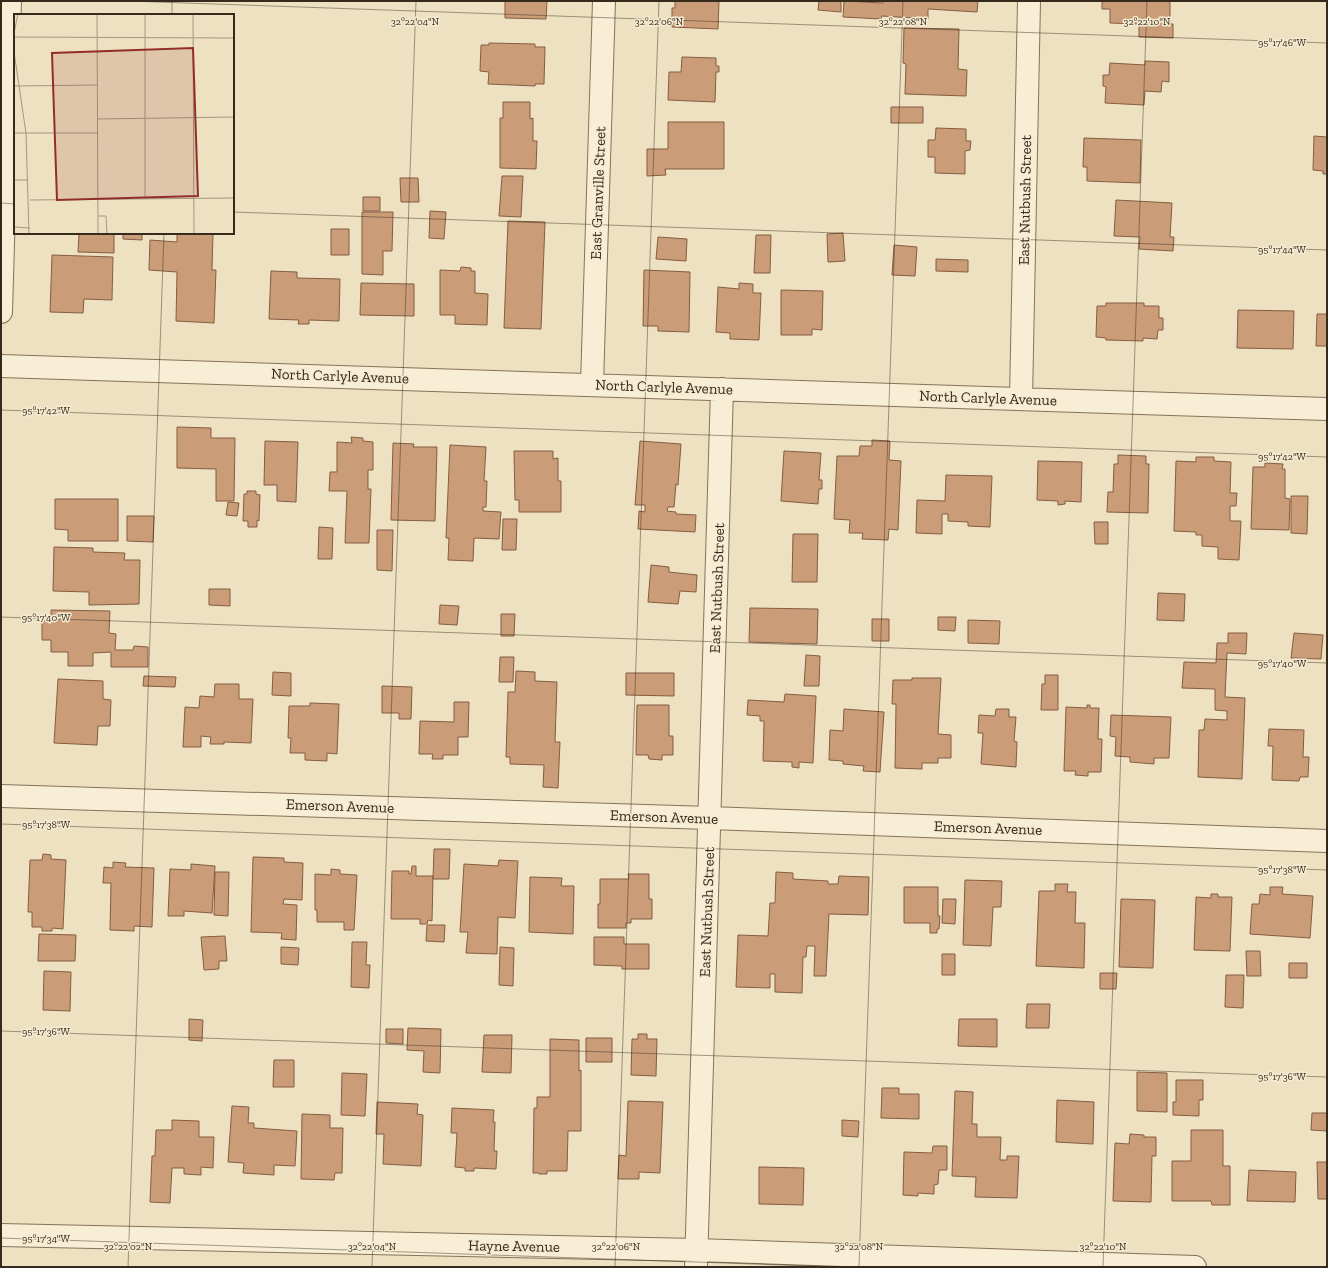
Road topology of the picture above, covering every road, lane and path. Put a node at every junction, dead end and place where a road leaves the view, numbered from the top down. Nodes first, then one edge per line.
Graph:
1 (10, 1) edge
2 (604, 1) edge
3 (1029, 1) edge
4 (1, 312) edge
5 (1, 366) edge
6 (592, 384) junction
7 (722, 388) junction
8 (1021, 399) junction
9 (1327, 409) edge
10 (1, 796) edge
11 (710, 818) junction
12 (1327, 841) edge
13 (1, 1235) edge
14 (696, 1259) edge
15 (1194, 1267) edge

1 - 4 street
2 - 6 street, East Granville Street
3 - 8 street, East Nutbush Street
5 - 6 street, North Carlyle Avenue
6 - 7 street, North Carlyle Avenue
7 - 8 street, North Carlyle Avenue
7 - 11 street, East Nutbush Street
8 - 9 street, North Carlyle Avenue
10 - 11 street, Emerson Avenue
11 - 12 street, Emerson Avenue
11 - 14 street, East Nutbush Street
13 - 14 street, Hayne Avenue
14 - 15 street, Hayne Avenue

